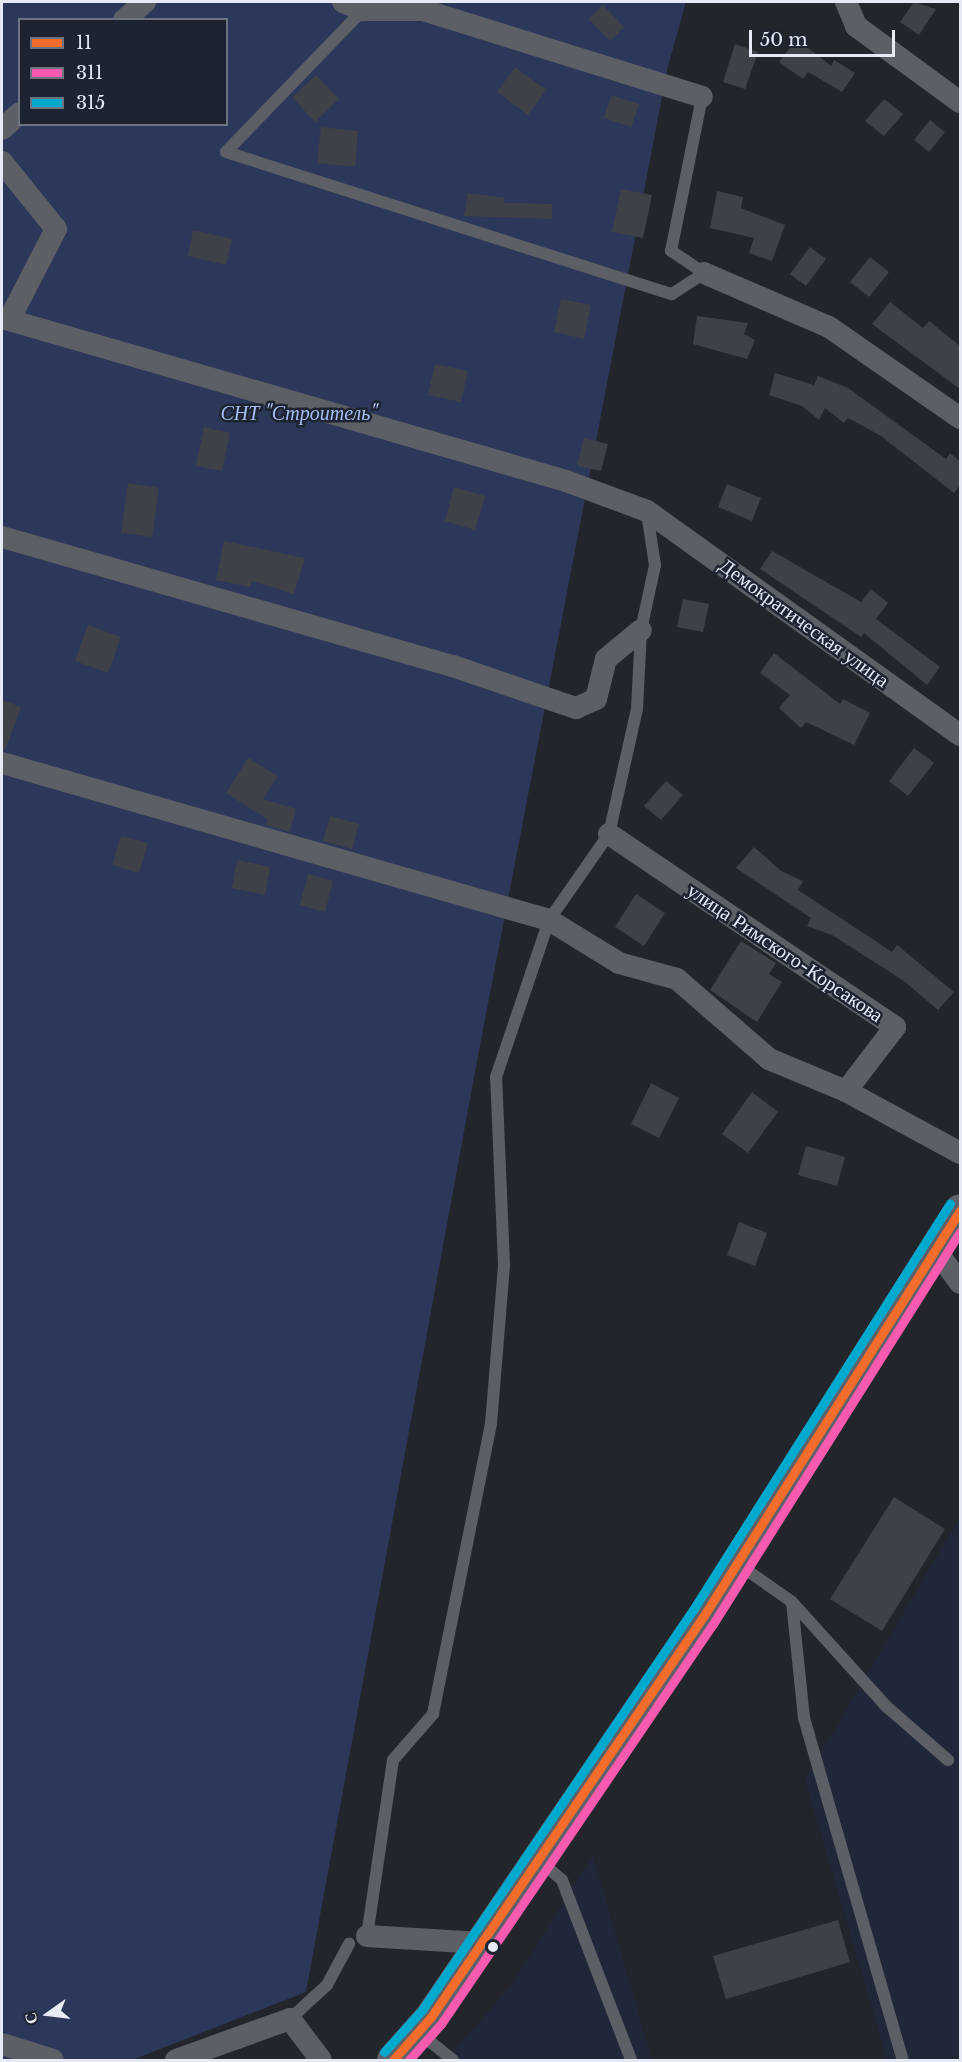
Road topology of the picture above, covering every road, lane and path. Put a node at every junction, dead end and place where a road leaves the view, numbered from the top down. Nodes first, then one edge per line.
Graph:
1 (145, 2) edge
2 (846, 2) edge
3 (353, 6) edge
4 (126, 18) edge
5 (702, 97) joint
6 (960, 102) edge
7 (18, 115) edge
8 (2, 129) edge
9 (2, 162) edge
10 (704, 273) junction
11 (960, 418) edge
12 (647, 511) junction
13 (2, 537) edge
14 (641, 630) junction
15 (960, 735) edge
16 (2, 763) edge
17 (609, 834) junction
18 (549, 920) junction
19 (846, 1091) junction
20 (960, 1153) edge
21 (960, 1210) edge
22 (935, 1249) junction
23 (960, 1283) edge
24 (736, 1563) junction
25 (792, 1602) junction
26 (948, 1760) dead end
27 (538, 1859) junction
28 (358, 1940) junction
29 (481, 1942) junction
30 (290, 2019) junction
31 (418, 2032) junction
32 (2, 2044) edge
33 (53, 2061) edge
34 (176, 2061) edge
35 (321, 2061) edge
36 (393, 2061) edge
37 (453, 2061) edge
38 (631, 2061) edge
39 (903, 2061) edge

1 - 4 street
2 - 6 street
3 - 5 street
3 - 10 lane
5 - 10 lane
7 - 8 street
9 - 12 street, Демократическая улица
10 - 11 street
12 - 14 lane
12 - 15 street, Демократическая улица
13 - 14 street
14 - 17 lane
16 - 18 street
17 - 18 lane
17 - 19 street, улица Римского-Корсакова
18 - 19 street
18 - 28 lane
19 - 20 street
21 - 22 street
22 - 23 street
22 - 24 street
24 - 25 lane
24 - 27 street
25 - 26 lane
25 - 39 lane
27 - 29 street
27 - 38 lane
28 - 29 street
28 - 30 lane
29 - 31 street
30 - 34 street
30 - 35 street
31 - 36 street
31 - 37 lane
32 - 33 street

